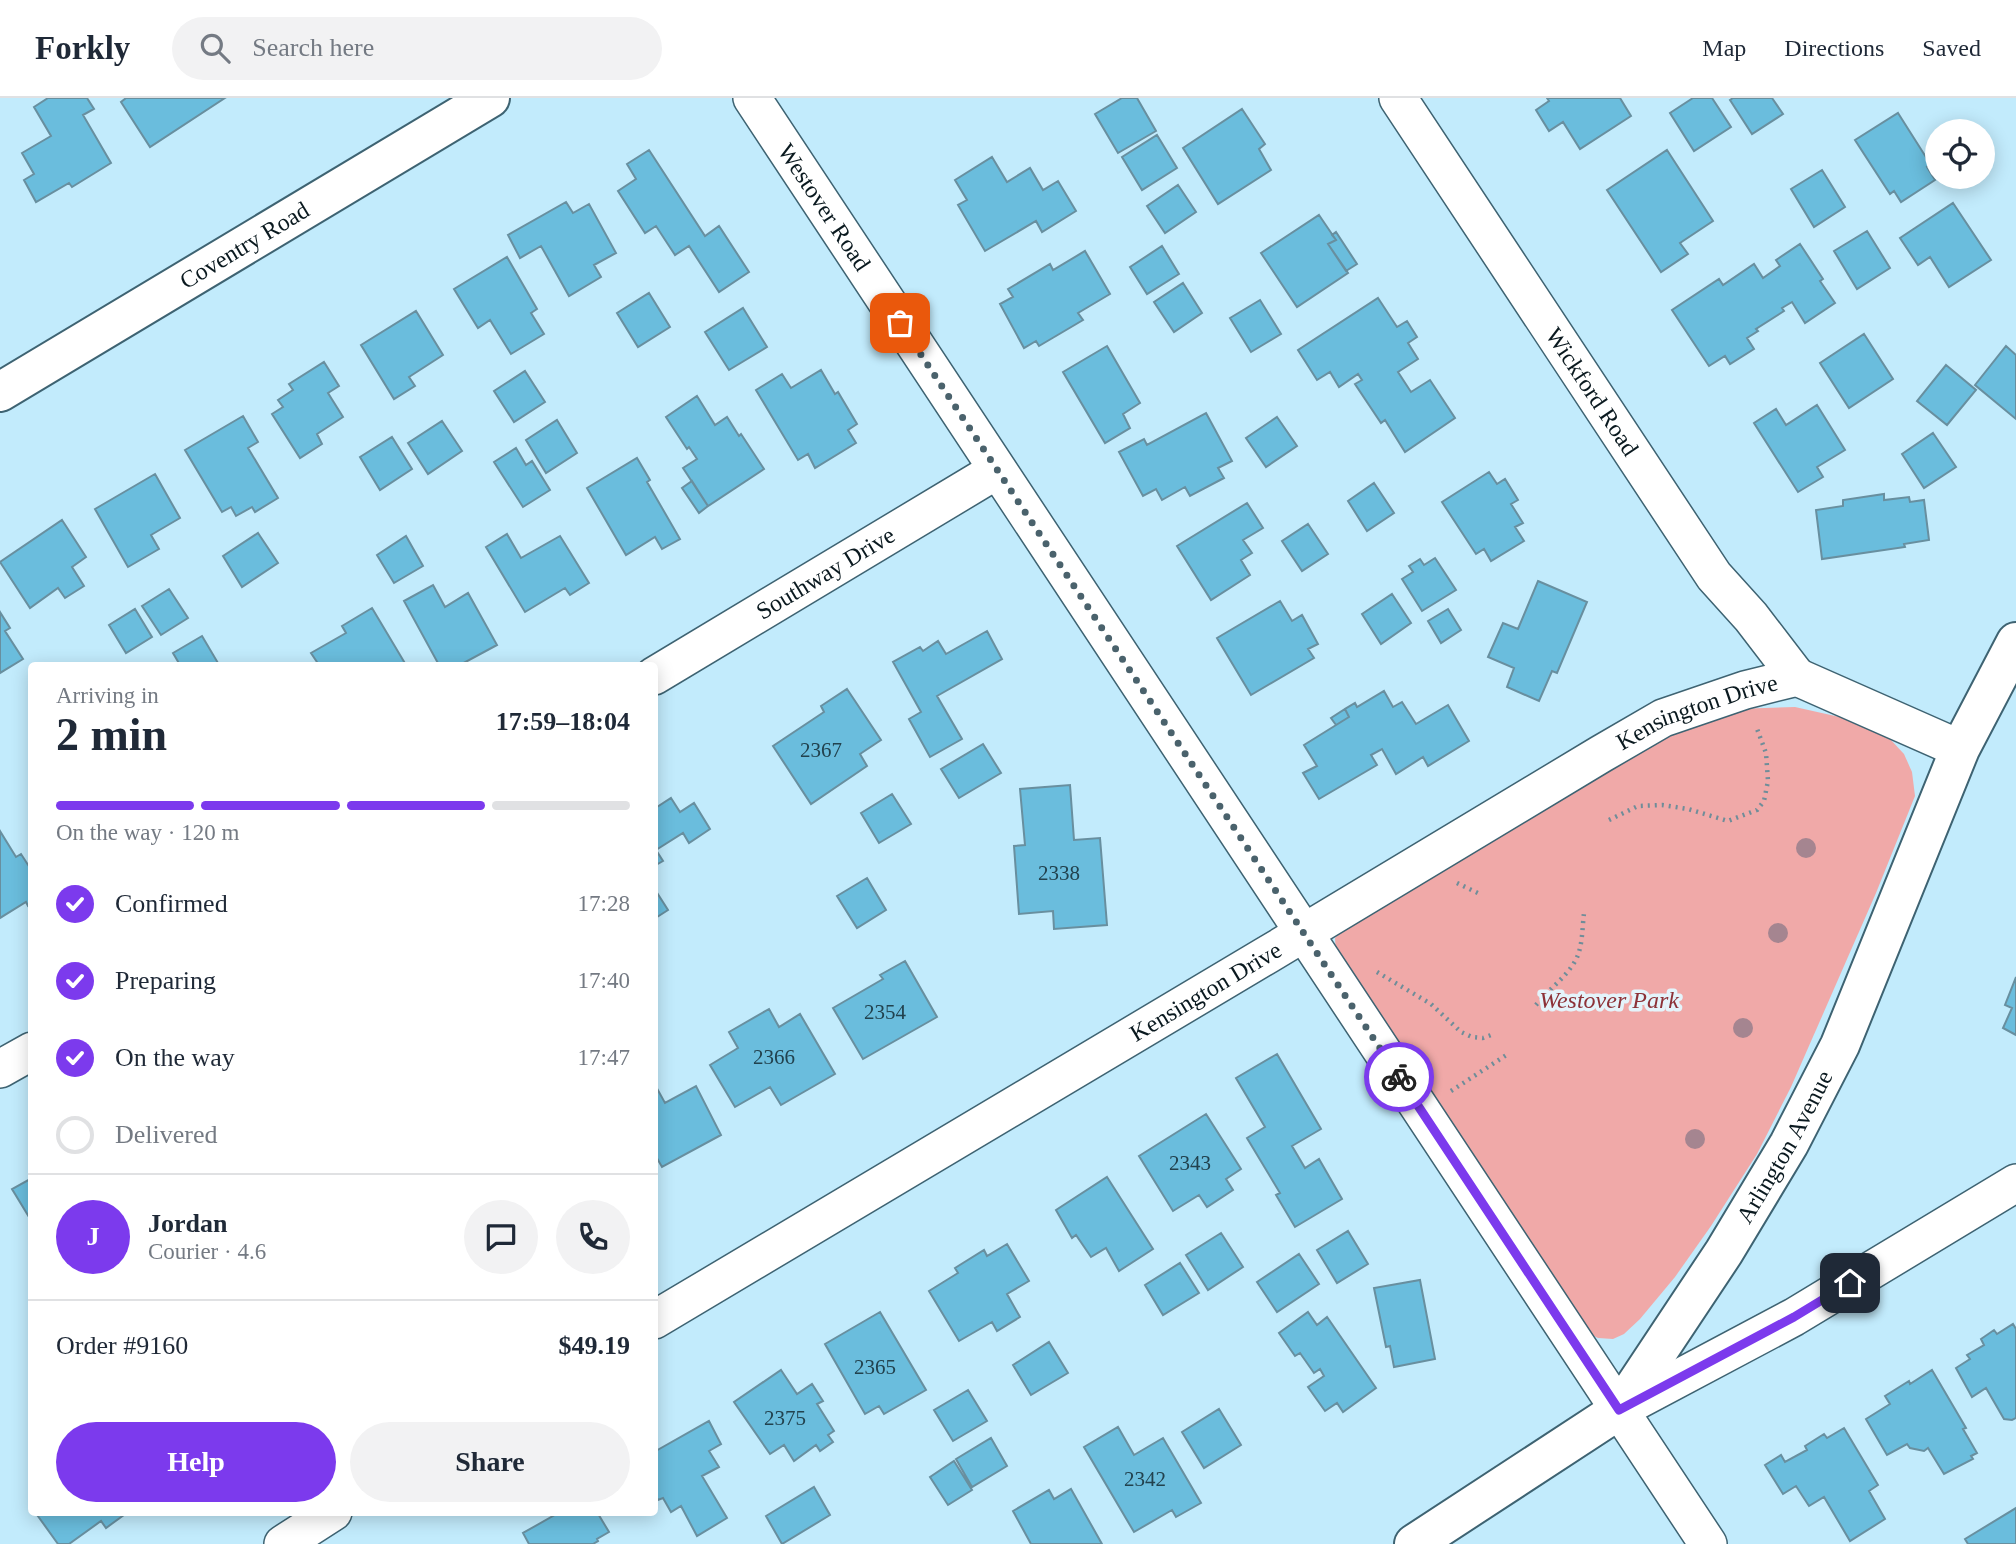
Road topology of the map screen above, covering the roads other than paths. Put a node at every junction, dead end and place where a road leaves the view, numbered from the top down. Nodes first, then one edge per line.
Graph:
1 (490, 98) edge
2 (752, 98) edge
3 (1398, 98) edge
4 (0, 392) edge
5 (997, 470) junction
6 (2016, 642) edge
7 (658, 674) edge
8 (1797, 677) junction
9 (1960, 749) junction
10 (1304, 933) junction
11 (28, 1053) edge
12 (0, 1069) edge
13 (2016, 1183) edge
14 (658, 1318) edge
15 (1619, 1410) junction
16 (327, 1516) edge
17 (283, 1544) edge
18 (1414, 1544) edge
19 (1708, 1544) edge

1 - 4 street, Coventry Road
2 - 5 street, Westover Road
3 - 8 street, Wickford Road
5 - 7 street, Southway Drive
5 - 10 street, Westover Road
6 - 9 street, Arlington Avenue
8 - 9 street, Kensington Drive
8 - 10 street, Kensington Drive
9 - 15 street, Arlington Avenue
10 - 14 street, Kensington Drive
10 - 15 street, Westover Road
11 - 12 street
13 - 15 street
15 - 18 street, Arlington Avenue
15 - 19 street, Westover Road
16 - 17 street

